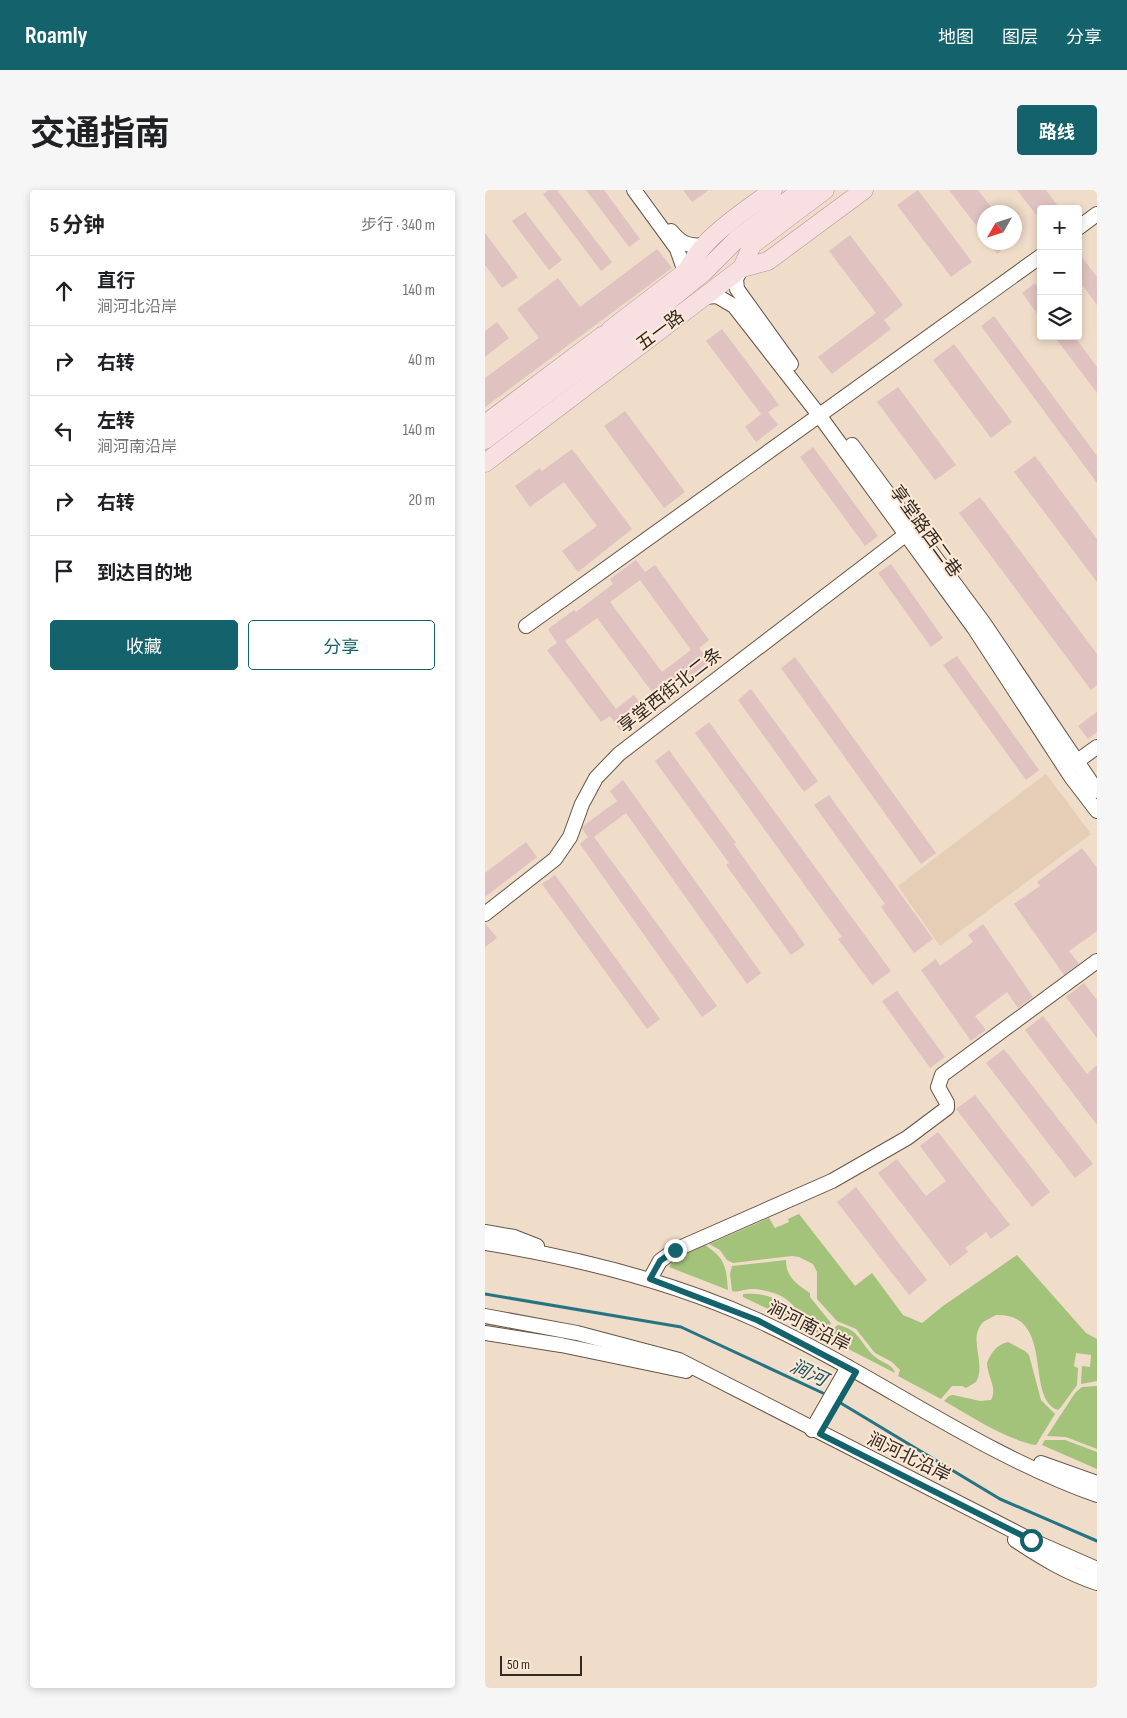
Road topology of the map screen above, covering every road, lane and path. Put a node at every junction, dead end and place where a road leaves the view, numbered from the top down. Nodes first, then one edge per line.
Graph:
1 (634, 190) edge
2 (641, 190) edge
3 (773, 190) edge
4 (802, 190) edge
5 (825, 190) edge
6 (864, 190) edge
7 (1097, 214) edge
8 (1082, 225) edge
9 (702, 245) junction
10 (1037, 259) edge
11 (742, 268) junction
12 (685, 272) junction
13 (677, 294) junction
14 (704, 297) junction
15 (645, 320) junction
16 (603, 336) junction
17 (822, 413) junction
18 (485, 424) edge
19 (485, 440) edge
20 (485, 463) edge
21 (910, 531) junction
22 (526, 626) dead end
23 (1097, 747) edge
24 (1097, 758) edge
25 (1074, 769) junction
26 (1097, 791) edge
27 (1097, 812) edge
28 (485, 914) edge
29 (1097, 961) edge
30 (485, 1232) edge
31 (485, 1244) edge
32 (592, 1265) junction
33 (650, 1279) junction
34 (485, 1316) edge
35 (485, 1332) edge
36 (705, 1375) junction
37 (849, 1375) junction
38 (819, 1426) junction
39 (977, 1440) junction
40 (1097, 1483) edge
41 (1097, 1495) edge
42 (986, 1516) junction
43 (1097, 1570) edge
44 (1097, 1583) edge

1 - 12 street
2 - 9 street
3 - 9 main road, 五一路
4 - 13 main road
5 - 11 main road, 五一路
6 - 11 main road
7 - 8 street
9 - 12 main road, 五一路
10 - 17 street
11 - 14 main road, 五一路
11 - 17 street, 享堂路西二巷
12 - 13 main road, 五一路
12 - 16 main road, 五一路
13 - 15 main road
14 - 17 street, 享堂路西二巷
14 - 20 main road, 五一路
15 - 16 main road, 五一路
15 - 19 main road
16 - 18 main road, 五一路
17 - 21 street, 享堂路西二巷
17 - 22 street
21 - 25 street, 享堂路西二巷
21 - 28 street, 享堂西街北二条
23 - 25 street
24 - 25 street
25 - 26 street, 享堂路西二巷
25 - 27 street, 享堂路西二巷
29 - 33 street
30 - 32 street
31 - 32 street, 涧河南沿岸
32 - 33 street, 涧河南沿岸
33 - 37 street, 涧河南沿岸
34 - 36 street, 涧河北沿岸
35 - 36 street, 涧河北沿岸
36 - 38 street, 涧河北沿岸
37 - 38 street
37 - 39 street, 涧河南沿岸
38 - 42 street, 涧河北沿岸
39 - 40 street
39 - 41 street, 涧河南沿岸
42 - 43 street, 涧河北沿岸
42 - 44 street

